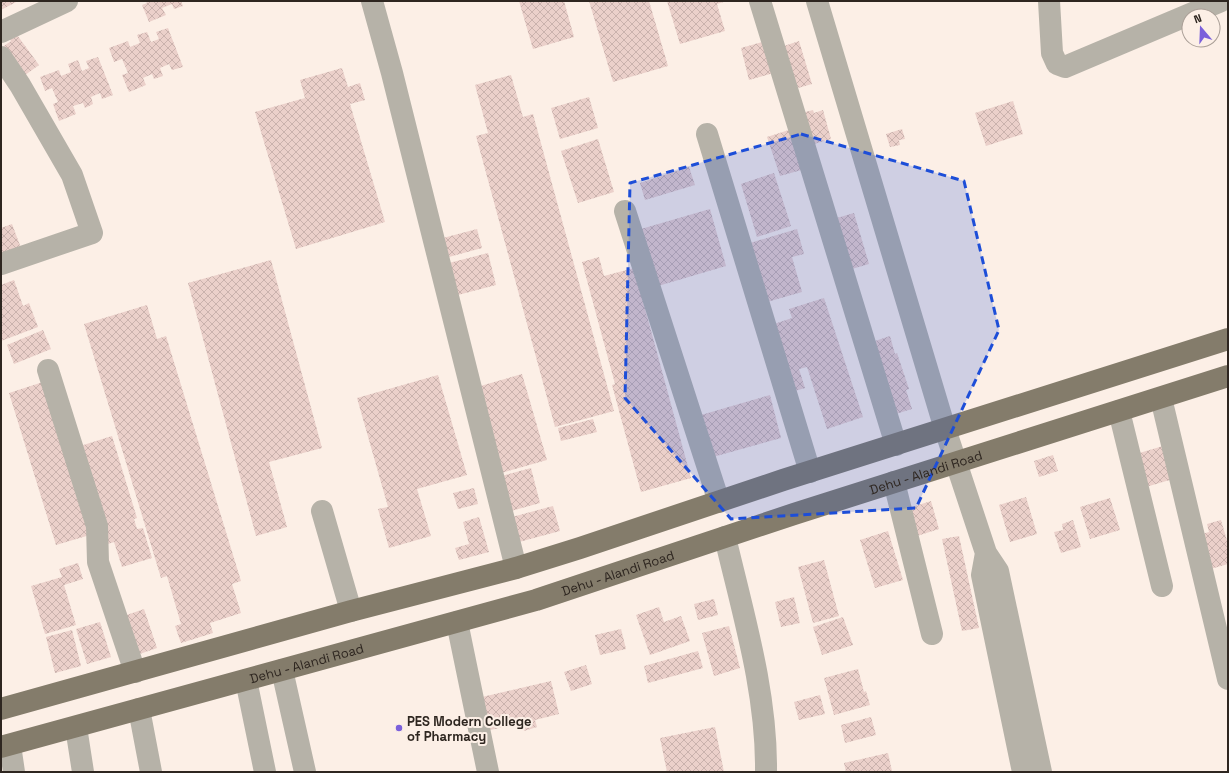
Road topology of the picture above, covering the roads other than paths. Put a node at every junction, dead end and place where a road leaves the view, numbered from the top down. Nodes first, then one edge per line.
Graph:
1 (67, 1) edge
2 (372, 1) edge
3 (760, 1) edge
4 (817, 1) edge
5 (1049, 1) edge
6 (1221, 1) edge
7 (1, 32) edge
8 (1, 57) edge
9 (8, 82) edge
10 (707, 134) dead end
11 (624, 211) dead end
12 (1, 264) edge
13 (1228, 339) edge
14 (48, 370) dead end
15 (1228, 376) edge
16 (1161, 398) junction
17 (1118, 411) junction
18 (945, 429) junction
19 (896, 444) junction
20 (956, 463) junction
21 (810, 472) junction
22 (894, 482) junction
23 (719, 502) junction
24 (322, 511) dead end
25 (725, 537) junction
26 (516, 568) junction
27 (1162, 586) dead end
28 (351, 611) junction
29 (457, 622) junction
30 (932, 634) dead end
31 (282, 670) junction
32 (135, 672) junction
33 (1228, 679) edge
34 (246, 680) junction
35 (1013, 681) junction
36 (1, 709) edge
37 (139, 709) junction
38 (76, 727) junction
39 (6, 746) edge
40 (14, 772) edge
41 (84, 772) edge
42 (151, 772) edge
43 (265, 772) edge
44 (305, 772) edge
45 (488, 772) edge
46 (766, 772) edge
47 (1023, 772) edge
48 (1041, 772) edge

1 - 7 street
2 - 26 street
3 - 19 street
4 - 18 street
5 - 6 street
8 - 9 street
9 - 12 street
10 - 21 street
11 - 23 street
13 - 18 main road
14 - 32 street
15 - 16 main road, Dehu - Alandi Road
16 - 17 main road, Dehu - Alandi Road
16 - 33 street
17 - 20 main road, Dehu - Alandi Road
17 - 27 street
18 - 19 main road
18 - 20 street
19 - 21 main road
20 - 22 main road, Dehu - Alandi Road
20 - 35 street
21 - 23 main road
22 - 25 main road, Dehu - Alandi Road
22 - 30 street
23 - 26 main road
24 - 28 street
25 - 29 main road, Dehu - Alandi Road
25 - 46 street
26 - 28 main road
28 - 32 main road
29 - 31 main road, Dehu - Alandi Road
29 - 45 street
31 - 34 main road, Dehu - Alandi Road
31 - 44 street
32 - 36 main road
34 - 37 main road, Dehu - Alandi Road
34 - 43 street
35 - 47 street
35 - 48 street
37 - 38 main road, Dehu - Alandi Road
37 - 42 street
38 - 39 main road, Dehu - Alandi Road
38 - 41 street
39 - 40 street

